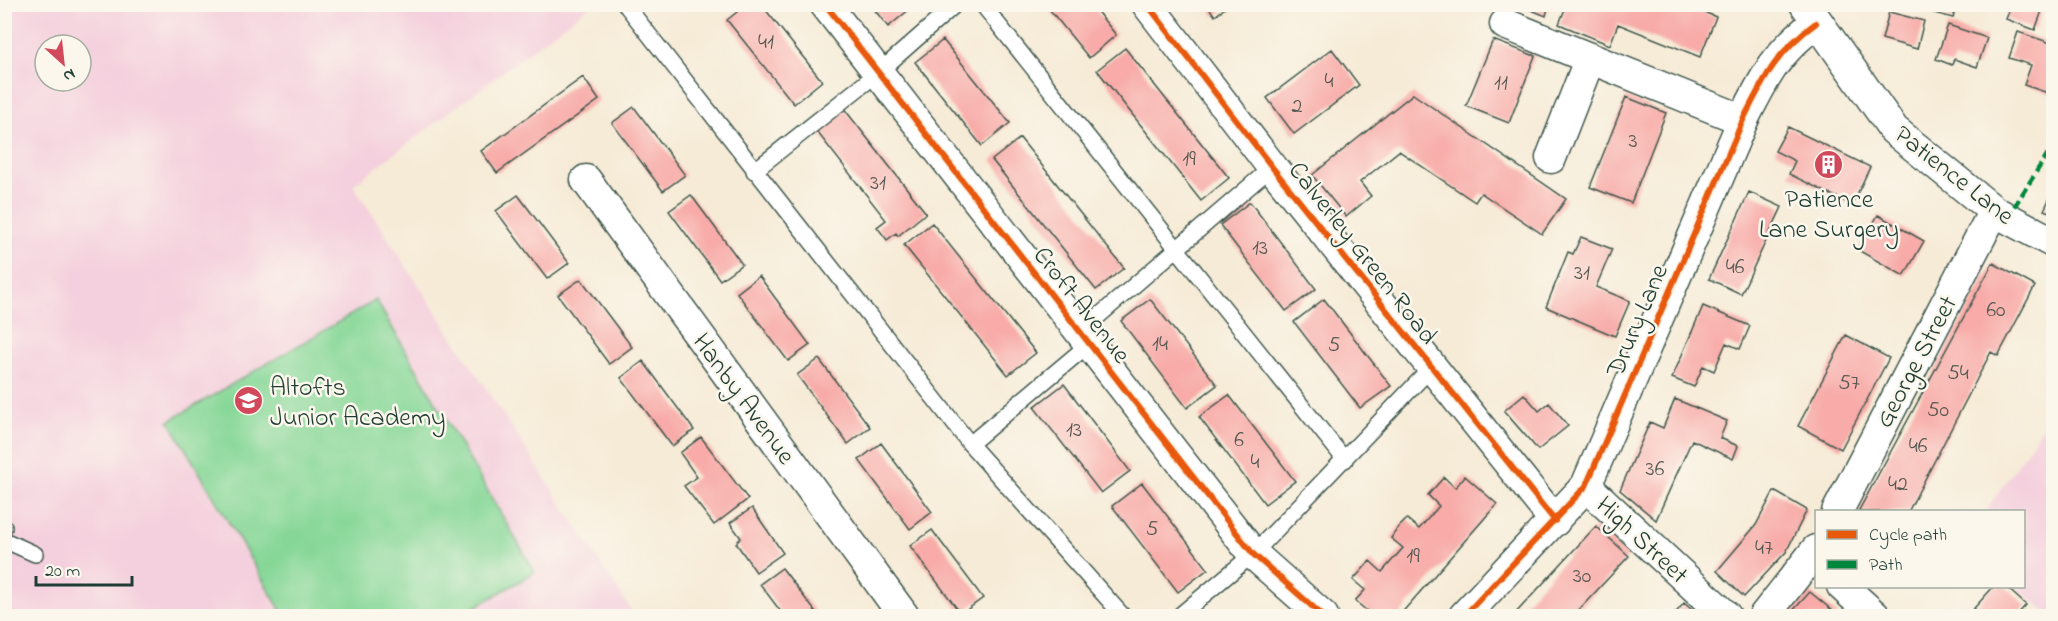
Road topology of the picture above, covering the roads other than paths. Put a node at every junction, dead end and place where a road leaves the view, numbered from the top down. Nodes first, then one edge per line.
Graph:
1 (626, 4) edge
2 (825, 4) edge
3 (956, 4) edge
4 (982, 4) edge
5 (1147, 4) edge
6 (1810, 14) edge
7 (1505, 24) dead end
8 (1590, 58) junction
9 (879, 72) junction
10 (1743, 120) junction
11 (1551, 158) dead end
12 (1272, 167) junction
13 (754, 171) junction
14 (586, 180) dead end
15 (1994, 211) junction
16 (2054, 243) edge
17 (1176, 250) junction
18 (1084, 338) junction
19 (1431, 368) junction
20 (970, 444) junction
21 (1345, 460) junction
22 (1586, 486) junction
23 (1838, 510) edge
24 (1555, 521) junction
25 (4, 540) edge
26 (35, 554) dead end
27 (1253, 554) junction
28 (1815, 558) edge
29 (1844, 588) edge
30 (904, 616) edge
31 (1123, 616) edge
32 (1179, 616) edge
33 (1323, 616) edge
34 (1464, 616) edge
35 (1726, 616) edge
36 (1764, 616) edge
37 (1875, 616) edge

1 - 13 lane
2 - 9 street, Croft Avenue
3 - 9 lane
4 - 17 lane
5 - 12 street, Calverley Green Road
6 - 10 street, Drury Lane
6 - 15 street, Patience Lane
7 - 8 street
8 - 10 street
8 - 11 street
9 - 13 lane
9 - 18 street, Croft Avenue
10 - 22 street, Drury Lane
12 - 17 lane
12 - 19 street, Calverley Green Road
13 - 20 lane
14 - 30 street, Hanby Avenue
15 - 16 street, Patience Lane
15 - 23 street, George Street
17 - 18 lane
17 - 21 lane
18 - 20 lane
18 - 27 street, Croft Avenue
19 - 21 lane
19 - 24 street, Calverley Green Road
20 - 31 lane
21 - 27 lane
22 - 24 street, Drury Lane
22 - 35 street, High Street
24 - 34 street, Drury Lane
25 - 26 lane
27 - 32 lane
27 - 33 street, Croft Avenue
28 - 36 street
29 - 37 street

